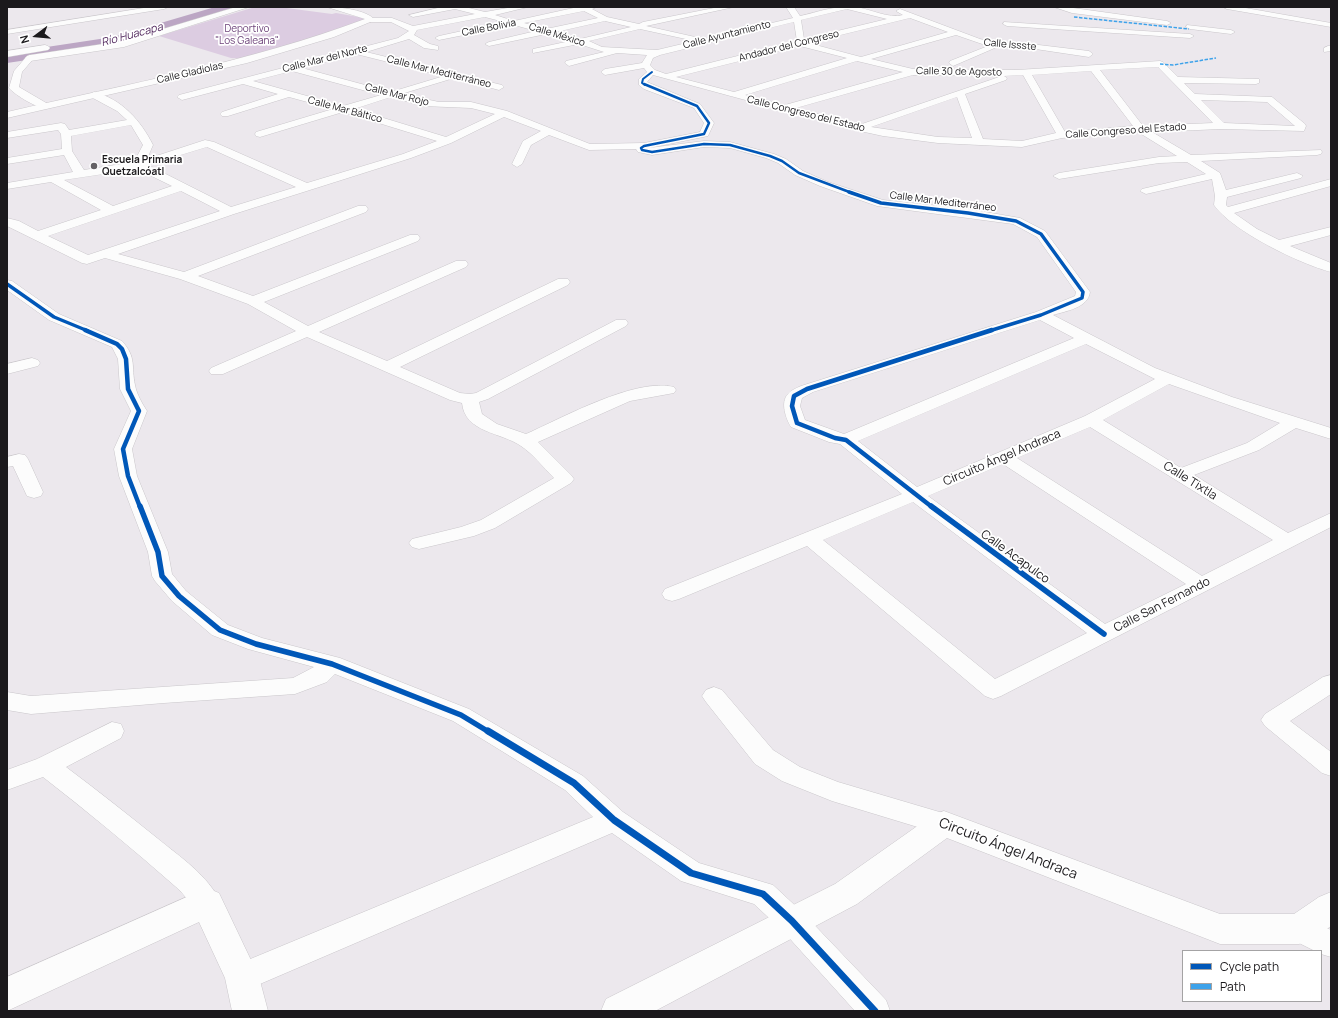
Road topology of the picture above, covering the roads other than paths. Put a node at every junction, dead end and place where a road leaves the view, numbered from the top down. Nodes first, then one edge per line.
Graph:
1 (164, 7) edge
2 (217, 7) edge
3 (245, 7) edge
4 (331, 7) edge
5 (453, 7) edge
6 (458, 7) edge
7 (524, 7) edge
8 (730, 7) edge
9 (790, 7) edge
10 (847, 7) edge
11 (890, 7) edge
12 (1058, 7) edge
13 (1227, 7) edge
14 (587, 8) edge
15 (1145, 11) dead end
16 (75, 12) dead end
17 (1259, 12) junction
18 (487, 14) junction
19 (912, 15) junction
20 (1126, 16) junction
21 (1331, 16) edge
22 (88, 18) junction
23 (798, 18) junction
24 (605, 19) junction
25 (895, 19) junction
26 (1242, 19) dead end
27 (371, 20) junction
28 (392, 20) junction
29 (515, 23) junction
30 (1315, 23) junction
31 (1008, 24) dead end
32 (1331, 26) edge
33 (638, 27) junction
34 (1190, 30) junction
35 (1302, 30) dead end
36 (546, 31) junction
37 (7, 32) edge
38 (410, 32) junction
39 (1231, 32) dead end
40 (955, 33) junction
41 (439, 38) dead end
42 (580, 41) junction
43 (659, 41) dead end
44 (704, 41) junction
45 (801, 43) junction
46 (490, 44) dead end
47 (1195, 44) dead end
48 (996, 45) junction
49 (435, 48) dead end
50 (355, 51) junction
51 (536, 51) dead end
52 (616, 51) junction
53 (657, 53) junction
54 (7, 54) edge
55 (1089, 54) dead end
56 (30, 58) junction
57 (858, 59) junction
58 (7, 62) edge
59 (570, 63) dead end
60 (953, 63) dead end
61 (1093, 67) junction
62 (291, 68) junction
63 (649, 68) junction
64 (606, 72) dead end
65 (913, 72) junction
66 (1022, 73) junction
67 (456, 75) junction
68 (666, 77) junction
69 (1177, 80) junction
70 (242, 81) junction
71 (1256, 82) dead end
72 (499, 87) dead end
73 (960, 93) junction
74 (94, 94) junction
75 (288, 94) junction
76 (391, 94) junction
77 (733, 95) junction
78 (182, 97) dead end
79 (1193, 97) junction
80 (45, 106) junction
81 (787, 108) junction
82 (340, 109) junction
83 (504, 113) junction
84 (225, 114) dead end
85 (7, 115) edge
86 (134, 122) junction
87 (1221, 126) junction
88 (860, 128) junction
89 (1140, 129) junction
90 (547, 132) junction
91 (66, 134) junction
92 (260, 134) dead end
93 (7, 135) edge
94 (1062, 135) junction
95 (447, 141) junction
96 (979, 143) junction
97 (644, 146) junction
98 (67, 151) junction
99 (1317, 152) dead end
100 (1189, 158) junction
101 (7, 161) edge
102 (517, 164) dead end
103 (138, 165) junction
104 (80, 174) junction
105 (1216, 175) junction
106 (1059, 176) dead end
107 (1297, 176) dead end
108 (51, 178) junction
109 (1331, 182) edge
110 (7, 186) edge
111 (182, 187) junction
112 (306, 187) junction
113 (1146, 191) dead end
114 (1221, 195) junction
115 (362, 209) dead end
116 (111, 210) junction
117 (230, 211) junction
118 (1225, 212) junction
119 (7, 222) edge
120 (1331, 231) edge
121 (37, 235) junction
122 (414, 238) dead end
123 (1277, 245) junction
124 (105, 254) junction
125 (460, 264) dead end
126 (1331, 268) edge
127 (186, 276) junction
128 (563, 282) dead end
129 (7, 284) edge
130 (253, 301) junction
131 (1041, 315) junction
132 (621, 323) dead end
133 (308, 332) junction
134 (1087, 338) junction
135 (32, 363) dead end
136 (388, 366) junction
137 (7, 369) edge
138 (217, 371) dead end
139 (1168, 378) junction
140 (668, 390) dead end
141 (470, 399) junction
142 (1091, 420) junction
143 (1293, 422) junction
144 (1331, 434) edge
145 (846, 440) junction
146 (526, 441) junction
147 (1004, 457) junction
148 (13, 460) edge
149 (1178, 475) junction
150 (34, 492) dead end
151 (915, 495) junction
152 (1326, 527) edge
153 (809, 538) junction
154 (1288, 542) junction
155 (419, 543) dead end
156 (1202, 585) junction
157 (672, 594) dead end
158 (1104, 634) junction
159 (332, 664) junction
160 (1331, 683) edge
161 (714, 696) dead end
162 (7, 701) edge
163 (112, 731) dead end
164 (46, 766) junction
165 (1331, 766) edge
166 (7, 780) edge
167 (614, 820) junction
168 (944, 824) junction
169 (208, 903) junction
170 (1331, 907) edge
171 (792, 921) junction
172 (1299, 929) junction
173 (1331, 944) edge
174 (242, 977) junction
175 (7, 994) edge
176 (250, 1011) edge
177 (619, 1011) edge
178 (875, 1011) edge

1 - 22 street
2 - 54 street
3 - 56 street
4 - 27 street
5 - 28 street
6 - 18 street, Calle México
7 - 18 street, Calle Mar del Norte
8 - 33 street
9 - 23 street
10 - 23 street
10 - 25 street
11 - 19 street, Calle Issste
12 - 20 street
13 - 17 street
14 - 24 street
14 - 29 street, Calle Bolivia
15 - 20 street
16 - 22 street
17 - 26 street
17 - 30 street
18 - 29 street, Calle México
18 - 38 street, Calle Mar del Norte
19 - 25 street, Andador del Congreso
19 - 40 street, Calle Issste
20 - 34 street
21 - 30 street
22 - 37 street
23 - 44 street, Calle Ayuntamiento
23 - 45 street
24 - 33 street
24 - 36 street
25 - 45 street, Andador del Congreso
27 - 28 street
27 - 74 street, Calle Gladiolas
28 - 38 street
29 - 36 street, Calle México
29 - 41 street, Calle Bolivia
30 - 32 street
30 - 35 street
31 - 34 street
33 - 42 street
33 - 44 street
34 - 39 street
34 - 47 street
36 - 42 street, Calle México
36 - 46 street
38 - 49 street
38 - 50 street, Calle Mar del Norte
40 - 48 street, Calle Issste
40 - 57 street
42 - 51 street
42 - 52 street, Calle México
43 - 52 street
44 - 53 street, Calle Ayuntamiento
45 - 57 street, Calle 30 de Agosto
45 - 68 street, Andador del Congreso
48 - 55 street, Calle Issste
48 - 60 street
50 - 62 street, Calle Mar del Norte
50 - 67 street, Calle Mar Mediterráneo
52 - 53 street, Calle México
52 - 59 street
53 - 63 street
56 - 58 street
56 - 80 street
57 - 65 street, Calle 30 de Agosto
57 - 77 street
61 - 66 street, Calle 30 de Agosto
61 - 69 street, Calle 30 de Agosto
61 - 89 street
62 - 70 street, Calle Mar del Norte
62 - 76 street, Calle Mar Rojo
63 - 64 street
63 - 68 street, Calle Congreso del Estado
63 - 97 street
65 - 66 street, Calle 30 de Agosto
65 - 81 street
66 - 73 street
66 - 94 street
67 - 72 street, Calle Mar Mediterráneo
67 - 76 street
68 - 77 street, Calle Congreso del Estado
69 - 71 street
69 - 79 street
70 - 75 street, Calle Mar Báltico
70 - 78 street, Calle Mar del Norte
73 - 88 street
73 - 96 street
74 - 80 street, Calle Gladiolas
74 - 86 street
75 - 82 street, Calle Mar Báltico
75 - 84 street
76 - 82 street
76 - 83 street, Calle Mar Rojo
77 - 81 street, Calle Congreso del Estado
79 - 87 street
79 - 87 street, Calle Congreso del Estado
80 - 85 street, Calle Gladiolas
81 - 88 street, Calle Congreso del Estado
82 - 92 street
82 - 95 street, Calle Mar Báltico
83 - 90 street, Calle Mar Rojo
83 - 95 street
86 - 91 street
86 - 103 street
87 - 89 street, Calle Congreso del Estado
88 - 96 street, Calle Congreso del Estado
89 - 94 street, Calle Congreso del Estado
89 - 100 street
90 - 97 street, Calle Mar Rojo
90 - 102 street
91 - 93 street
91 - 98 street
94 - 96 street, Calle Congreso del Estado
95 - 112 street
97 - 131 street, Calle Mar Mediterráneo
98 - 101 street
98 - 104 street
99 - 100 street
100 - 105 street
100 - 106 street
103 - 104 street
103 - 111 street
103 - 112 street
104 - 108 street
105 - 113 street
105 - 114 street
107 - 114 street
108 - 110 street
108 - 116 street
109 - 118 street
111 - 116 street
111 - 117 street
112 - 117 street
114 - 118 street
115 - 127 street
116 - 121 street
117 - 124 street
118 - 123 street
119 - 121 street
120 - 123 street
121 - 124 street
122 - 130 street
123 - 126 street
124 - 127 street
125 - 133 street
127 - 130 street
128 - 136 street
129 - 159 street
130 - 133 street
131 - 134 street
131 - 145 street, Calle Mar Mediterráneo
132 - 141 street
133 - 136 street
133 - 138 street
134 - 139 street
134 - 145 street
135 - 137 street
136 - 141 street
139 - 142 street, Circuito Ángel Andraca
139 - 143 street
140 - 146 street
141 - 146 street
142 - 147 street, Circuito Ángel Andraca
142 - 149 street, Calle Tixtla
143 - 144 street
143 - 149 street
145 - 151 street, Calle Acapulco
146 - 155 street
147 - 151 street, Circuito Ángel Andraca
147 - 156 street
148 - 150 street
149 - 154 street, Calle Tixtla
151 - 153 street, Circuito Ángel Andraca
151 - 158 street, Calle Acapulco
152 - 154 street, Calle San Fernando
153 - 157 street, Circuito Ángel Andraca
153 - 158 street, Calle San Fernando
154 - 156 street, Calle San Fernando
156 - 158 street, Calle San Fernando
159 - 162 street
159 - 167 street
160 - 165 street
161 - 168 street, Circuito Ángel Andraca
163 - 164 street
164 - 166 street
164 - 169 street
167 - 171 street
167 - 174 street
168 - 171 street
168 - 172 street, Circuito Ángel Andraca
169 - 174 street
169 - 175 street
170 - 172 street
171 - 177 street
171 - 178 street
172 - 173 street, Circuito Ángel Andraca
174 - 176 street

